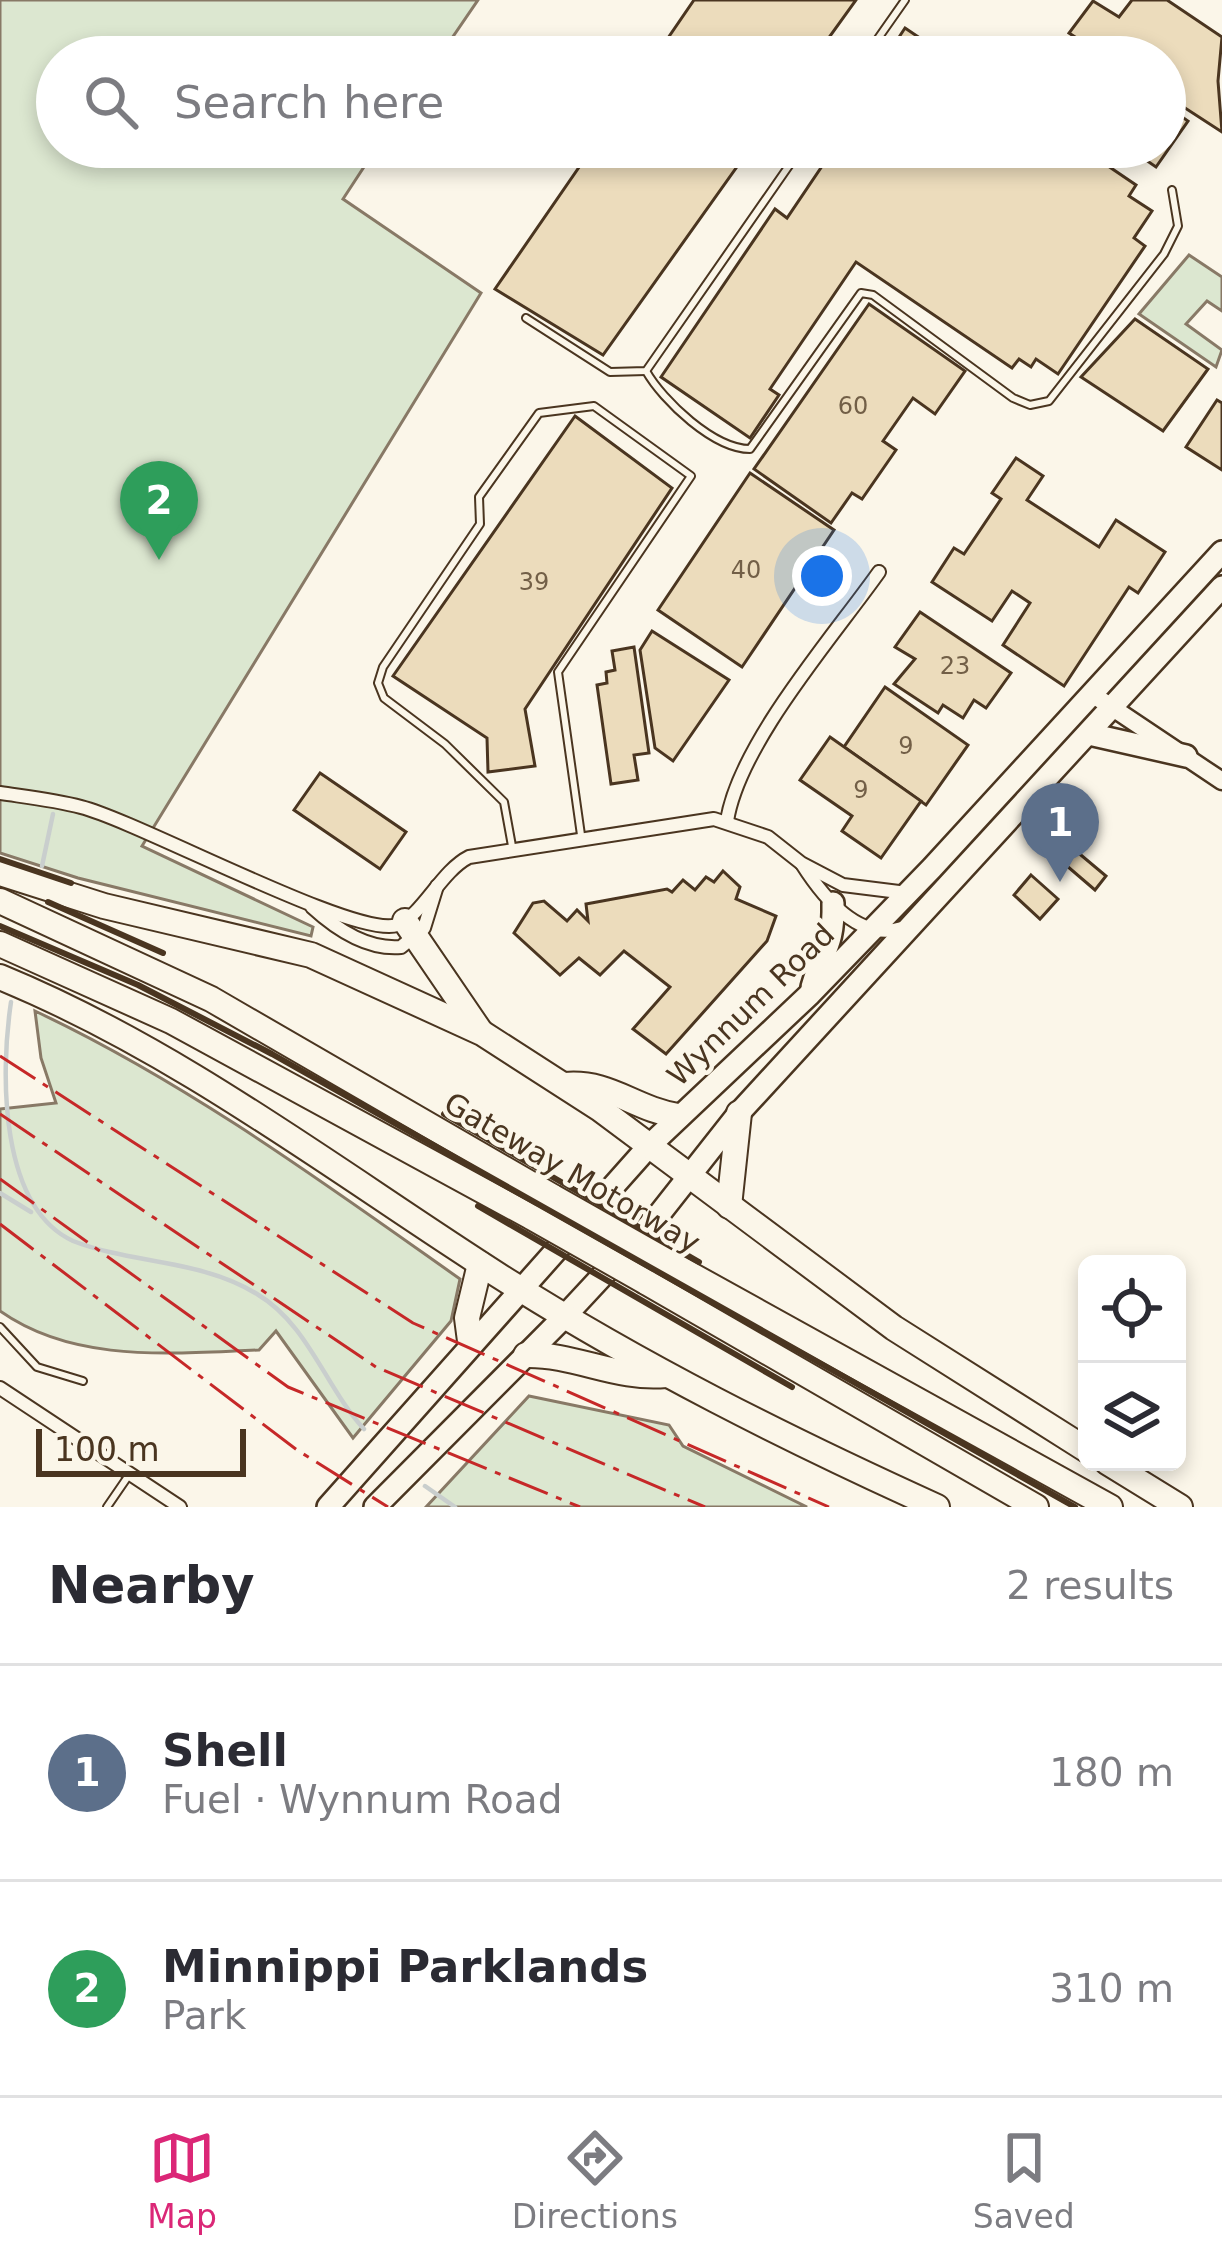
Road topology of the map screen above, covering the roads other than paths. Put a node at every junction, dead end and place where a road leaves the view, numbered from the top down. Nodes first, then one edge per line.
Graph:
1 (905, 0) edge
2 (880, 36) edge
3 (787, 168) edge
4 (1172, 190) dead end
5 (526, 319) dead end
6 (646, 371) junction
7 (1222, 552) edge
8 (879, 572) dead end
9 (1222, 587) edge
10 (1092, 694) junction
11 (1112, 709) junction
12 (1089, 734) junction
13 (1186, 756) junction
14 (1222, 781) edge
15 (0, 794) edge
16 (727, 820) junction
17 (581, 835) junction
18 (512, 846) junction
19 (801, 863) junction
20 (0, 872) edge
21 (908, 893) junction
22 (0, 901) edge
23 (833, 903) junction
24 (312, 906) junction
25 (920, 922) junction
26 (411, 929) junction
27 (871, 931) junction
28 (0, 944) edge
29 (0, 977) edge
30 (810, 994) junction
31 (482, 1033) junction
32 (565, 1085) junction
33 (739, 1113) junction
34 (678, 1116) junction
35 (649, 1146) junction
36 (686, 1173) junction
37 (729, 1206) junction
38 (480, 1264) junction
39 (519, 1288) junction
40 (566, 1316) junction
41 (0, 1327) edge
42 (470, 1341) junction
43 (526, 1355) junction
44 (666, 1375) junction
45 (83, 1382) dead end
46 (0, 1388) edge
47 (1078, 1444) edge
48 (1122, 1471) edge
49 (130, 1473) junction
50 (107, 1507) edge
51 (180, 1507) edge
52 (328, 1507) edge
53 (375, 1507) edge
54 (937, 1507) edge
55 (1036, 1507) edge
56 (1109, 1507) edge
57 (1180, 1507) edge

1 - 2 lane
3 - 6 lane
4 - 6 lane
5 - 6 lane
7 - 10 main road, Wynnum Road
8 - 16 street
9 - 11 main road, Wynnum Road
10 - 11 street
10 - 21 main road, Wynnum Road
11 - 12 main road, Wynnum Road
11 - 13 street
12 - 13 main road
12 - 25 main road, Wynnum Road
13 - 14 street
15 - 24 street
16 - 17 street
16 - 19 street
17 - 18 street
17 - 18 lane
18 - 26 street
19 - 21 street
19 - 23 street
20 - 31 highway
21 - 27 main road, Wynnum Road
22 - 56 highway, Gateway Motorway, bridge
23 - 27 street
23 - 30 main road
24 - 26 street
24 - 26 street
25 - 27 street
25 - 33 main road, Wynnum Road
26 - 31 highway
27 - 30 main road, Wynnum Road
28 - 55 highway, Gateway Motorway, bridge
29 - 38 highway
30 - 34 main road, Wynnum Road
31 - 32 highway
32 - 34 highway
32 - 35 highway
33 - 36 main road, Wynnum Road
33 - 37 highway
34 - 35 main road, Wynnum Road
35 - 36 highway
35 - 39 main road, Wynnum Road
36 - 37 highway
36 - 40 main road, Wynnum Road
37 - 47 highway
38 - 39 highway
38 - 42 highway
39 - 40 highway
39 - 42 main road, Wynnum Road
40 - 43 main road, Wynnum Road
40 - 44 highway
41 - 45 lane
42 - 52 main road, Wynnum Road
43 - 44 highway
43 - 53 main road, Wynnum Road
44 - 54 highway
46 - 49 street
48 - 57 highway
49 - 50 lane
49 - 51 street

